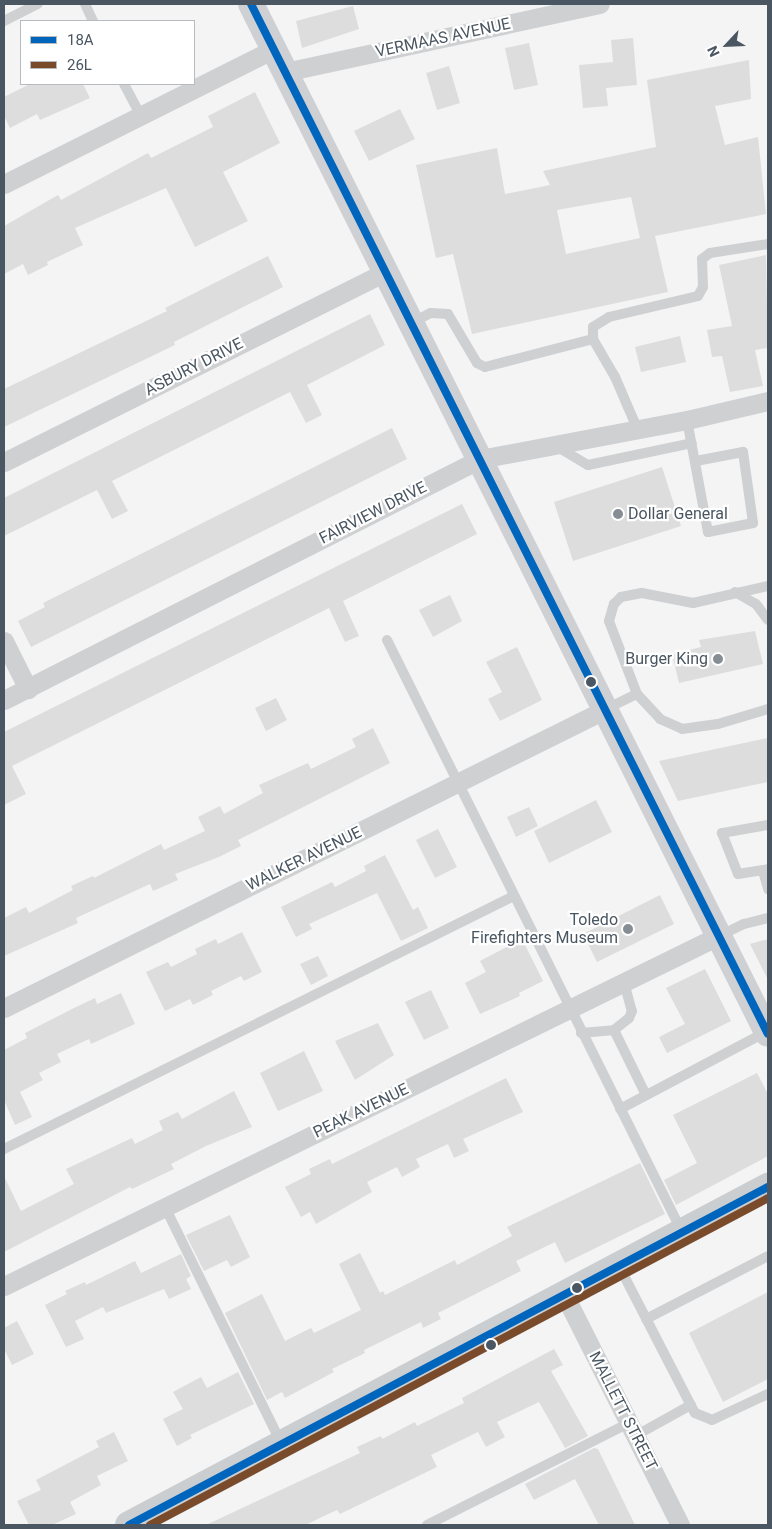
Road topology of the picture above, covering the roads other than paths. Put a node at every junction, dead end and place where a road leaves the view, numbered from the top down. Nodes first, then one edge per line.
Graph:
1 (38, 4) edge
2 (84, 4) edge
3 (251, 4) edge
4 (600, 4) edge
5 (92, 20) edge
6 (4, 21) edge
7 (280, 61) junction
8 (124, 85) edge
9 (140, 116) junction
10 (4, 184) edge
11 (768, 244) edge
12 (385, 272) junction
13 (411, 323) junction
14 (592, 339) junction
15 (768, 401) edge
16 (687, 420) junction
17 (637, 428) junction
18 (692, 443) junction
19 (553, 444) junction
20 (480, 459) junction
21 (696, 461) junction
22 (4, 462) edge
23 (768, 586) edge
24 (735, 592) junction
25 (768, 620) edge
26 (387, 640) dead end
27 (4, 641) edge
28 (28, 689) junction
29 (636, 694) junction
30 (4, 700) edge
31 (768, 709) edge
32 (604, 710) junction
33 (458, 783) junction
34 (768, 825) edge
35 (766, 870) edge
36 (768, 889) edge
37 (514, 896) junction
38 (768, 918) edge
39 (718, 936) junction
40 (624, 982) junction
41 (4, 1008) edge
42 (569, 1009) junction
43 (614, 1030) junction
44 (581, 1033) junction
45 (768, 1033) edge
46 (646, 1095) junction
47 (620, 1109) junction
48 (4, 1150) edge
49 (768, 1187) edge
50 (165, 1207) junction
51 (682, 1233) junction
52 (768, 1256) edge
53 (619, 1267) junction
54 (4, 1286) edge
55 (565, 1296) junction
56 (646, 1319) junction
57 (768, 1394) edge
58 (691, 1405) junction
59 (632, 1429) junction
60 (282, 1444) junction
61 (129, 1525) edge
62 (427, 1525) edge
63 (680, 1525) edge

1 - 6 lane
2 - 5 lane
3 - 7 main road
4 - 7 street, VERMAAS AVENUE
7 - 9 street, VERMAAS AVENUE
7 - 12 main road
8 - 9 lane
9 - 10 street, VERMAAS AVENUE
11 - 14 lane
12 - 13 main road
12 - 22 street, ASBURY DRIVE
13 - 14 lane
13 - 20 main road
14 - 17 lane
15 - 16 street, FAIRVIEW DRIVE
16 - 17 street, FAIRVIEW DRIVE
16 - 18 lane
17 - 19 street, FAIRVIEW DRIVE
18 - 19 lane
18 - 21 lane
19 - 20 street, FAIRVIEW DRIVE
20 - 28 street, FAIRVIEW DRIVE
20 - 32 main road
21 - 21 lane
23 - 24 lane
24 - 25 lane
24 - 29 lane
26 - 33 lane
27 - 28 street
28 - 30 street, FAIRVIEW DRIVE
29 - 31 lane
29 - 32 lane
32 - 33 street, WALKER AVENUE
32 - 39 main road
33 - 37 lane
33 - 41 street, WALKER AVENUE
34 - 35 lane
35 - 36 lane
37 - 42 lane
37 - 48 lane
38 - 39 lane
39 - 40 street, PEAK AVENUE
39 - 45 main road
40 - 42 street, PEAK AVENUE
40 - 43 lane
42 - 44 lane
42 - 50 street, PEAK AVENUE
43 - 44 lane
43 - 46 lane
44 - 47 lane
45 - 46 lane
46 - 47 lane
47 - 51 lane
49 - 51 main road
50 - 54 street, PEAK AVENUE
50 - 60 lane
51 - 53 main road
52 - 56 lane
53 - 55 main road
53 - 56 lane
55 - 59 street, MALLETT STREET
55 - 60 main road
56 - 58 lane
57 - 58 lane
58 - 59 lane
59 - 62 lane
59 - 63 street, MALLETT STREET
60 - 61 main road

